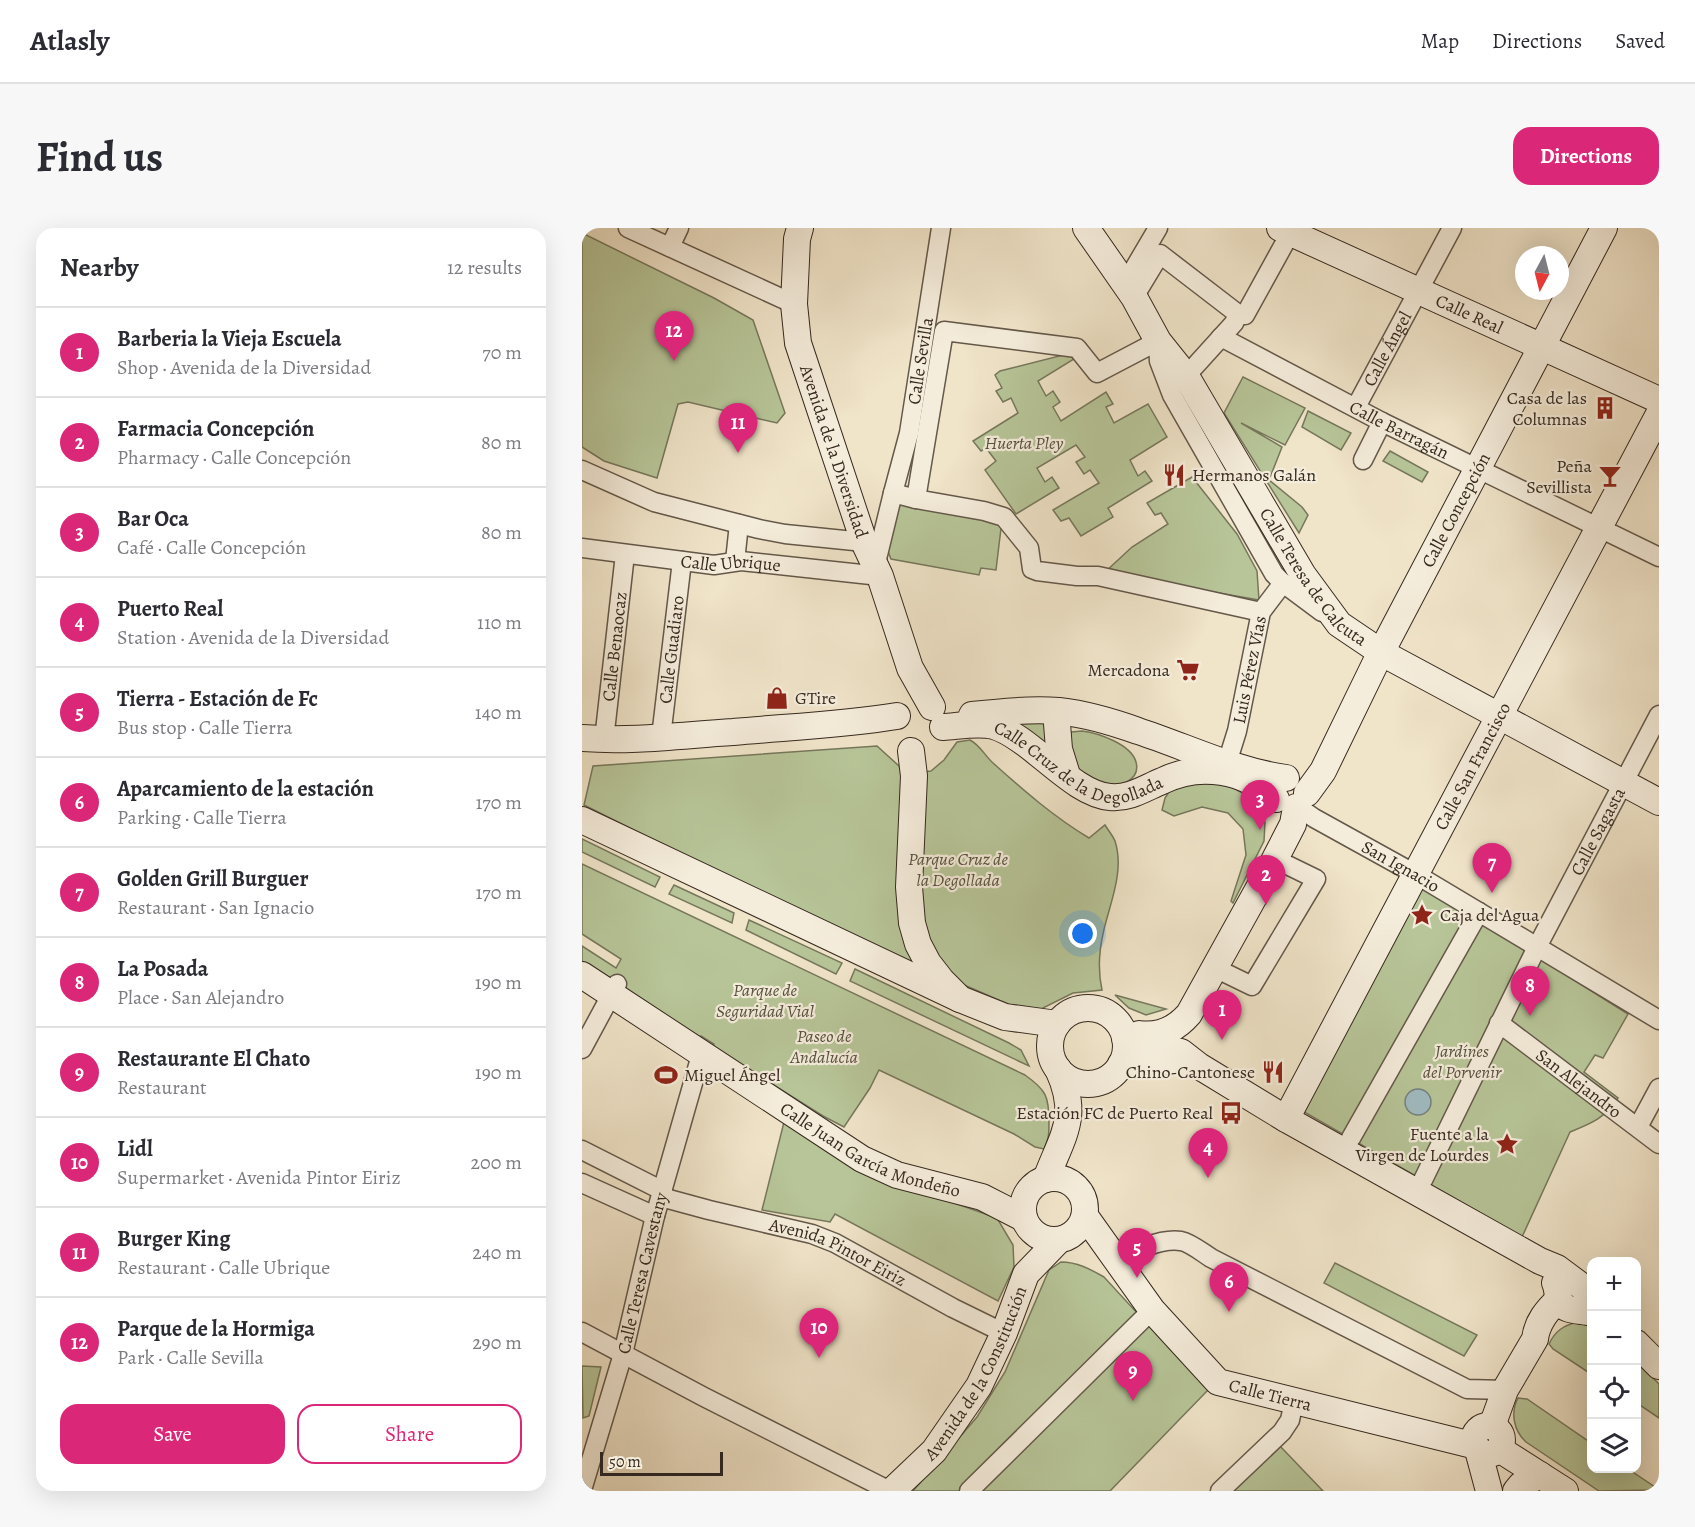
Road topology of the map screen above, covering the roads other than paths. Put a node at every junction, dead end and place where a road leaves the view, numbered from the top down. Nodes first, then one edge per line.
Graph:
1 (628, 228) edge
2 (679, 228) edge
3 (800, 228) edge
4 (941, 228) edge
5 (1086, 228) edge
6 (1158, 228) edge
7 (1452, 228) edge
8 (1604, 228) edge
9 (1288, 230) edge
10 (669, 248) junction
11 (1154, 250) junction
12 (1130, 290) junction
13 (1419, 292) junction
14 (794, 304) junction
15 (1238, 314) junction
16 (1221, 337) junction
17 (1158, 340) junction
18 (1542, 348) junction
19 (1186, 376) junction
20 (1659, 400) edge
21 (1356, 407) junction
22 (1659, 414) edge
23 (1382, 422) junction
24 (1363, 460) dead end
25 (582, 470) edge
26 (1478, 470) junction
27 (893, 493) junction
28 (916, 499) junction
29 (739, 524) junction
30 (1598, 528) junction
31 (864, 542) junction
32 (582, 548) edge
33 (626, 554) junction
34 (1659, 557) edge
35 (682, 561) junction
36 (735, 561) junction
37 (877, 572) junction
38 (1283, 583) junction
39 (1261, 612) junction
40 (1340, 624) junction
41 (1382, 653) junction
42 (1056, 711) junction
43 (1659, 715) edge
44 (1499, 718) junction
45 (919, 726) junction
46 (661, 737) junction
47 (590, 742) edge
48 (1227, 763) junction
49 (1067, 775) junction
50 (1622, 783) junction
51 (1288, 797) junction
52 (1659, 802) edge
53 (582, 820) edge
54 (1275, 859) junction
55 (1417, 875) junction
56 (1479, 912) junction
57 (1537, 947) junction
58 (1215, 968) junction
59 (582, 975) edge
60 (614, 989) junction
61 (960, 999) junction
62 (1189, 1014) junction
63 (1005, 1017) junction
64 (1659, 1020) edge
65 (1498, 1023) junction
66 (1057, 1024) junction
67 (1123, 1034) junction
68 (582, 1048) edge
69 (701, 1055) junction
70 (1055, 1063) junction
71 (1196, 1063) junction
72 (1121, 1064) junction
73 (1093, 1083) junction
74 (1659, 1088) edge
75 (1286, 1119) junction
76 (1638, 1127) junction
77 (1351, 1138) dead end
78 (1659, 1144) edge
79 (582, 1150) edge
80 (1046, 1179) junction
81 (1423, 1180) dead end
82 (582, 1183) edge
83 (1079, 1190) junction
84 (662, 1194) junction
85 (1027, 1215) junction
86 (655, 1216) junction
87 (1085, 1216) junction
88 (1061, 1240) junction
89 (1117, 1262) junction
90 (1026, 1274) junction
91 (1576, 1299) edge
92 (1152, 1310) junction
93 (582, 1332) edge
94 (1004, 1333) junction
95 (1641, 1348) edge
96 (616, 1350) junction
97 (1659, 1366) edge
98 (1504, 1390) junction
99 (1294, 1401) junction
100 (1488, 1445) junction
101 (1540, 1475) junction
102 (582, 1491) edge
103 (891, 1491) edge
104 (969, 1491) edge
105 (1220, 1491) edge
106 (1489, 1491) edge
107 (1506, 1491) edge
108 (1516, 1491) edge
109 (1565, 1491) edge

1 - 10 street
2 - 10 street
3 - 14 street, Avenida de la Diversidad
4 - 27 street, Calle Sevilla
5 - 12 street, Calle Teresa de Calcuta
6 - 11 street
7 - 13 street, Calle Ángel
8 - 18 street, Calle Concepción
9 - 13 street, Calle Real
9 - 15 street
10 - 14 street
11 - 12 street
11 - 15 street
12 - 17 street, Calle Teresa de Calcuta
13 - 18 street, Calle Real
13 - 21 street, Calle Ángel
14 - 31 street, Avenida de la Diversidad
15 - 16 street
16 - 19 street
16 - 21 street, Calle Barragán
17 - 19 street, Calle Teresa de Calcuta
17 - 28 street
17 - 38 street
18 - 20 street, Calle Real
18 - 26 street, Calle Concepción
19 - 40 street, Calle Teresa de Calcuta
21 - 23 street, Calle Barragán
22 - 30 street, Calle San Francisco
23 - 24 street
23 - 26 street, Calle Barragán
25 - 29 street, Calle Ubrique
26 - 30 street, Calle Barragán
26 - 41 street, Calle Concepción
27 - 28 street
27 - 37 street
28 - 39 street
29 - 31 street, Calle Ubrique
29 - 36 street
30 - 34 street, Calle Barragán
30 - 44 street, Calle San Francisco
31 - 37 street, Avenida de la Diversidad
32 - 33 street, Calle Ubrique
33 - 35 street, Calle Ubrique
33 - 47 street, Calle Benaocaz
35 - 36 street, Calle Ubrique
35 - 46 street, Calle Guadiaro
36 - 37 street, Calle Ubrique
37 - 45 street, Avenida de la Diversidad
38 - 39 street, Luis Pérez Vías
38 - 40 street
39 - 48 street, Luis Pérez Vías
40 - 41 street, Calle Teresa de Calcuta
41 - 44 street, Calle Teresa de Calcuta
41 - 51 street, Calle Concepción
42 - 45 street, Calle Cruz de la Degollada
42 - 48 street, Calle Cruz de la Degollada
42 - 49 street
43 - 50 street, Calle Sagasta
44 - 50 street, Calle Teresa de Calcuta
44 - 55 street, Calle San Francisco
45 - 46 street
45 - 49 street, Calle Cruz de la Degollada
45 - 61 street, Avenida de la Diversidad
46 - 47 street
48 - 51 street, Calle Cruz de la Degollada
49 - 51 street, Calle Cruz de la Degollada
50 - 52 street, Calle Teresa de Calcuta
50 - 57 street, Calle Sagasta
51 - 54 street
51 - 55 street, San Ignacio
53 - 61 street
54 - 58 street
54 - 58 street
55 - 56 street, San Ignacio
55 - 75 street, Calle San Francisco
56 - 57 street, San Ignacio
56 - 77 street
57 - 64 street, San Ignacio
57 - 65 street, Calle Sagasta
58 - 62 street
59 - 60 street, Calle Juan García Mondeño
60 - 68 street
60 - 69 street, Calle Juan García Mondeño
61 - 63 street, Avenida de la Diversidad
62 - 67 street
62 - 71 street
63 - 66 street
63 - 70 street
65 - 76 street, San Alejandro
65 - 81 street, Calle Sagasta
66 - 67 street
66 - 70 street
67 - 71 street
67 - 72 street
69 - 84 street, Calle Teresa Cavestany
69 - 85 street, Calle Juan García Mondeño
70 - 73 street
70 - 80 street
71 - 72 street
71 - 75 street
72 - 73 street
73 - 83 street
74 - 76 street
75 - 91 street
76 - 78 street, San Alejandro
79 - 84 street, Avenida Pintor Eiriz
80 - 83 street
80 - 85 street
82 - 86 street
83 - 87 street
84 - 86 street, Calle Teresa Cavestany
84 - 94 street, Avenida Pintor Eiriz
85 - 88 street
85 - 90 street, Avenida de la Constitución
86 - 96 street, Calle Teresa Cavestany
87 - 88 street
87 - 89 street, Calle Tierra
88 - 89 street
88 - 90 street, Avenida de la Constitución
89 - 92 street, Calle Tierra
89 - 98 street
90 - 94 street, Avenida de la Constitución
91 - 98 street
92 - 99 street, Calle Tierra
92 - 104 street
93 - 96 street
94 - 103 street, Avenida de la Constitución
95 - 97 street
96 - 102 street, Calle Teresa Cavestany
96 - 103 street
98 - 100 street
99 - 100 street, Calle Tierra
99 - 105 street
100 - 101 street, Calle Tierra
100 - 106 street
100 - 107 street
101 - 108 street
101 - 109 street, Calle Tierra

